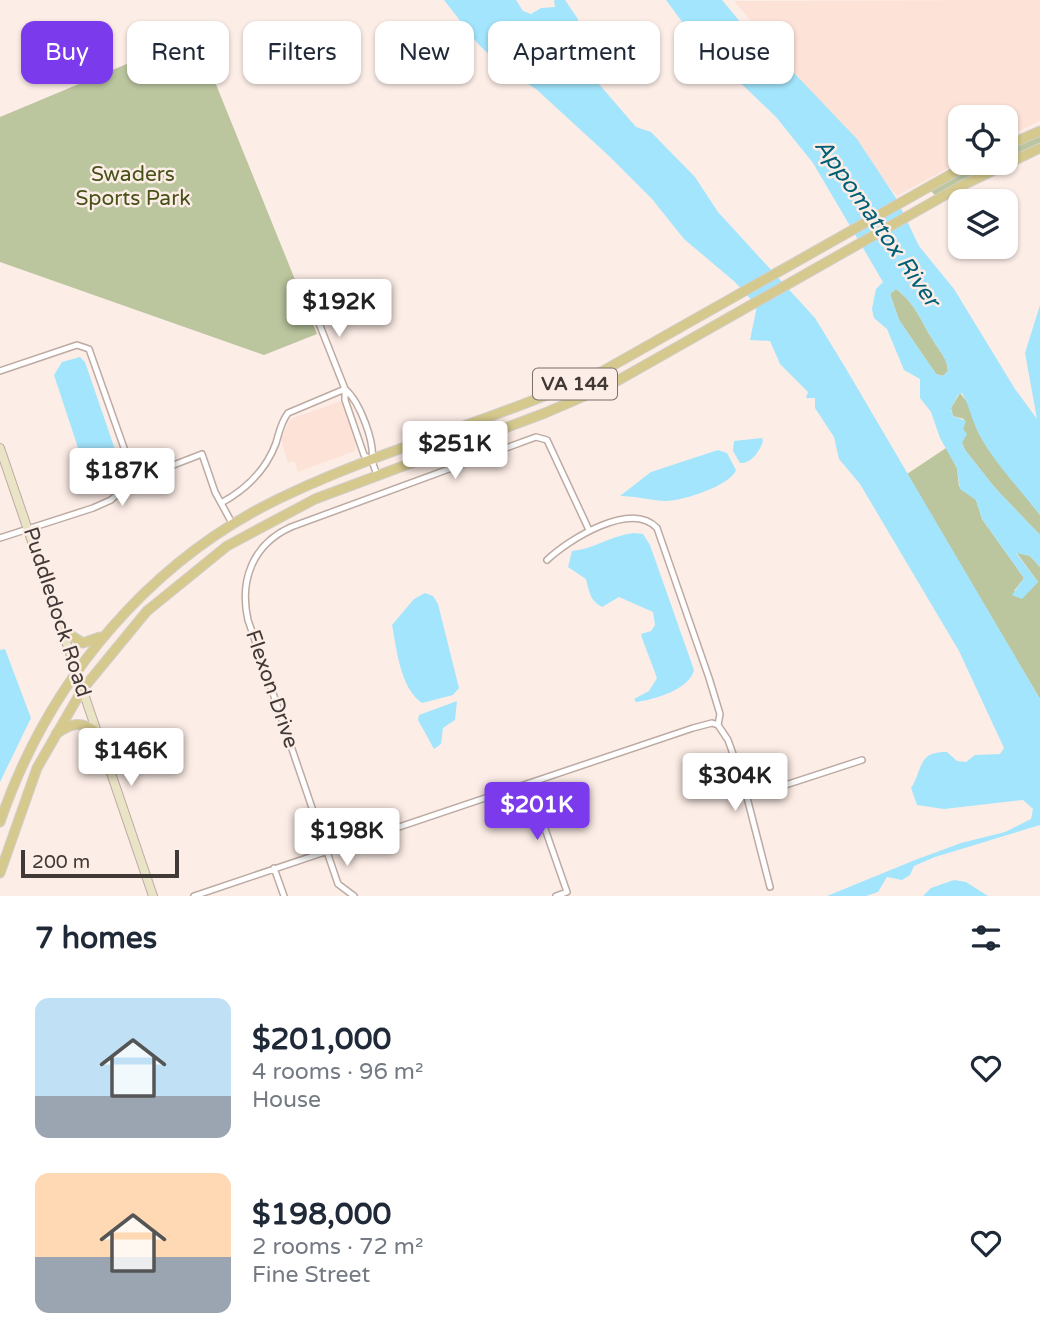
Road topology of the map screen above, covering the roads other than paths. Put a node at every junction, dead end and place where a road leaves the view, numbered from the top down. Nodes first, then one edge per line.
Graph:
1 (1040, 131) edge
2 (1018, 141) edge
3 (1040, 148) edge
4 (950, 175) edge
5 (309, 298) dead end
6 (0, 371) edge
7 (345, 389) junction
8 (0, 448) edge
9 (372, 461) junction
10 (377, 475) junction
11 (135, 480) junction
12 (221, 503) junction
13 (233, 525) junction
14 (30, 528) junction
15 (589, 530) junction
16 (0, 538) edge
17 (547, 561) dead end
18 (64, 631) junction
19 (105, 635) junction
20 (76, 672) junction
21 (82, 690) junction
22 (719, 724) junction
23 (97, 733) junction
24 (55, 735) junction
25 (862, 760) dead end
26 (743, 782) junction
27 (529, 783) junction
28 (0, 822) edge
29 (328, 850) junction
30 (274, 869) junction
31 (0, 873) edge
32 (770, 887) dead end
33 (153, 896) edge
34 (194, 896) edge
35 (284, 896) edge
36 (354, 896) edge
37 (556, 896) edge

1 - 2 main road
3 - 10 main road, VA 144
4 - 9 main road, VA 144
5 - 7 street
6 - 11 street
7 - 9 street
7 - 12 street
8 - 14 main road, Puddledock Road
9 - 10 street
9 - 13 main road, VA 144
10 - 21 main road, VA 144
11 - 12 street
11 - 14 street
12 - 13 street
13 - 19 main road, VA 144
14 - 16 street
14 - 18 main road, Puddledock Road
15 - 17 street
15 - 22 street
15 - 29 street, Flexon Drive
18 - 19 main road
18 - 20 main road, Puddledock Road
19 - 20 main road, VA 144
20 - 21 main road, Puddledock Road
20 - 28 main road, VA 144
21 - 23 main road, Puddledock Road
21 - 24 main road, VA 144
22 - 26 street
22 - 27 street
23 - 24 main road
23 - 33 main road, Puddledock Road
24 - 31 main road, VA 144
25 - 26 street
26 - 32 street
27 - 29 street
27 - 37 street
29 - 30 street
29 - 36 street, Flexon Drive
30 - 34 street
30 - 35 street

